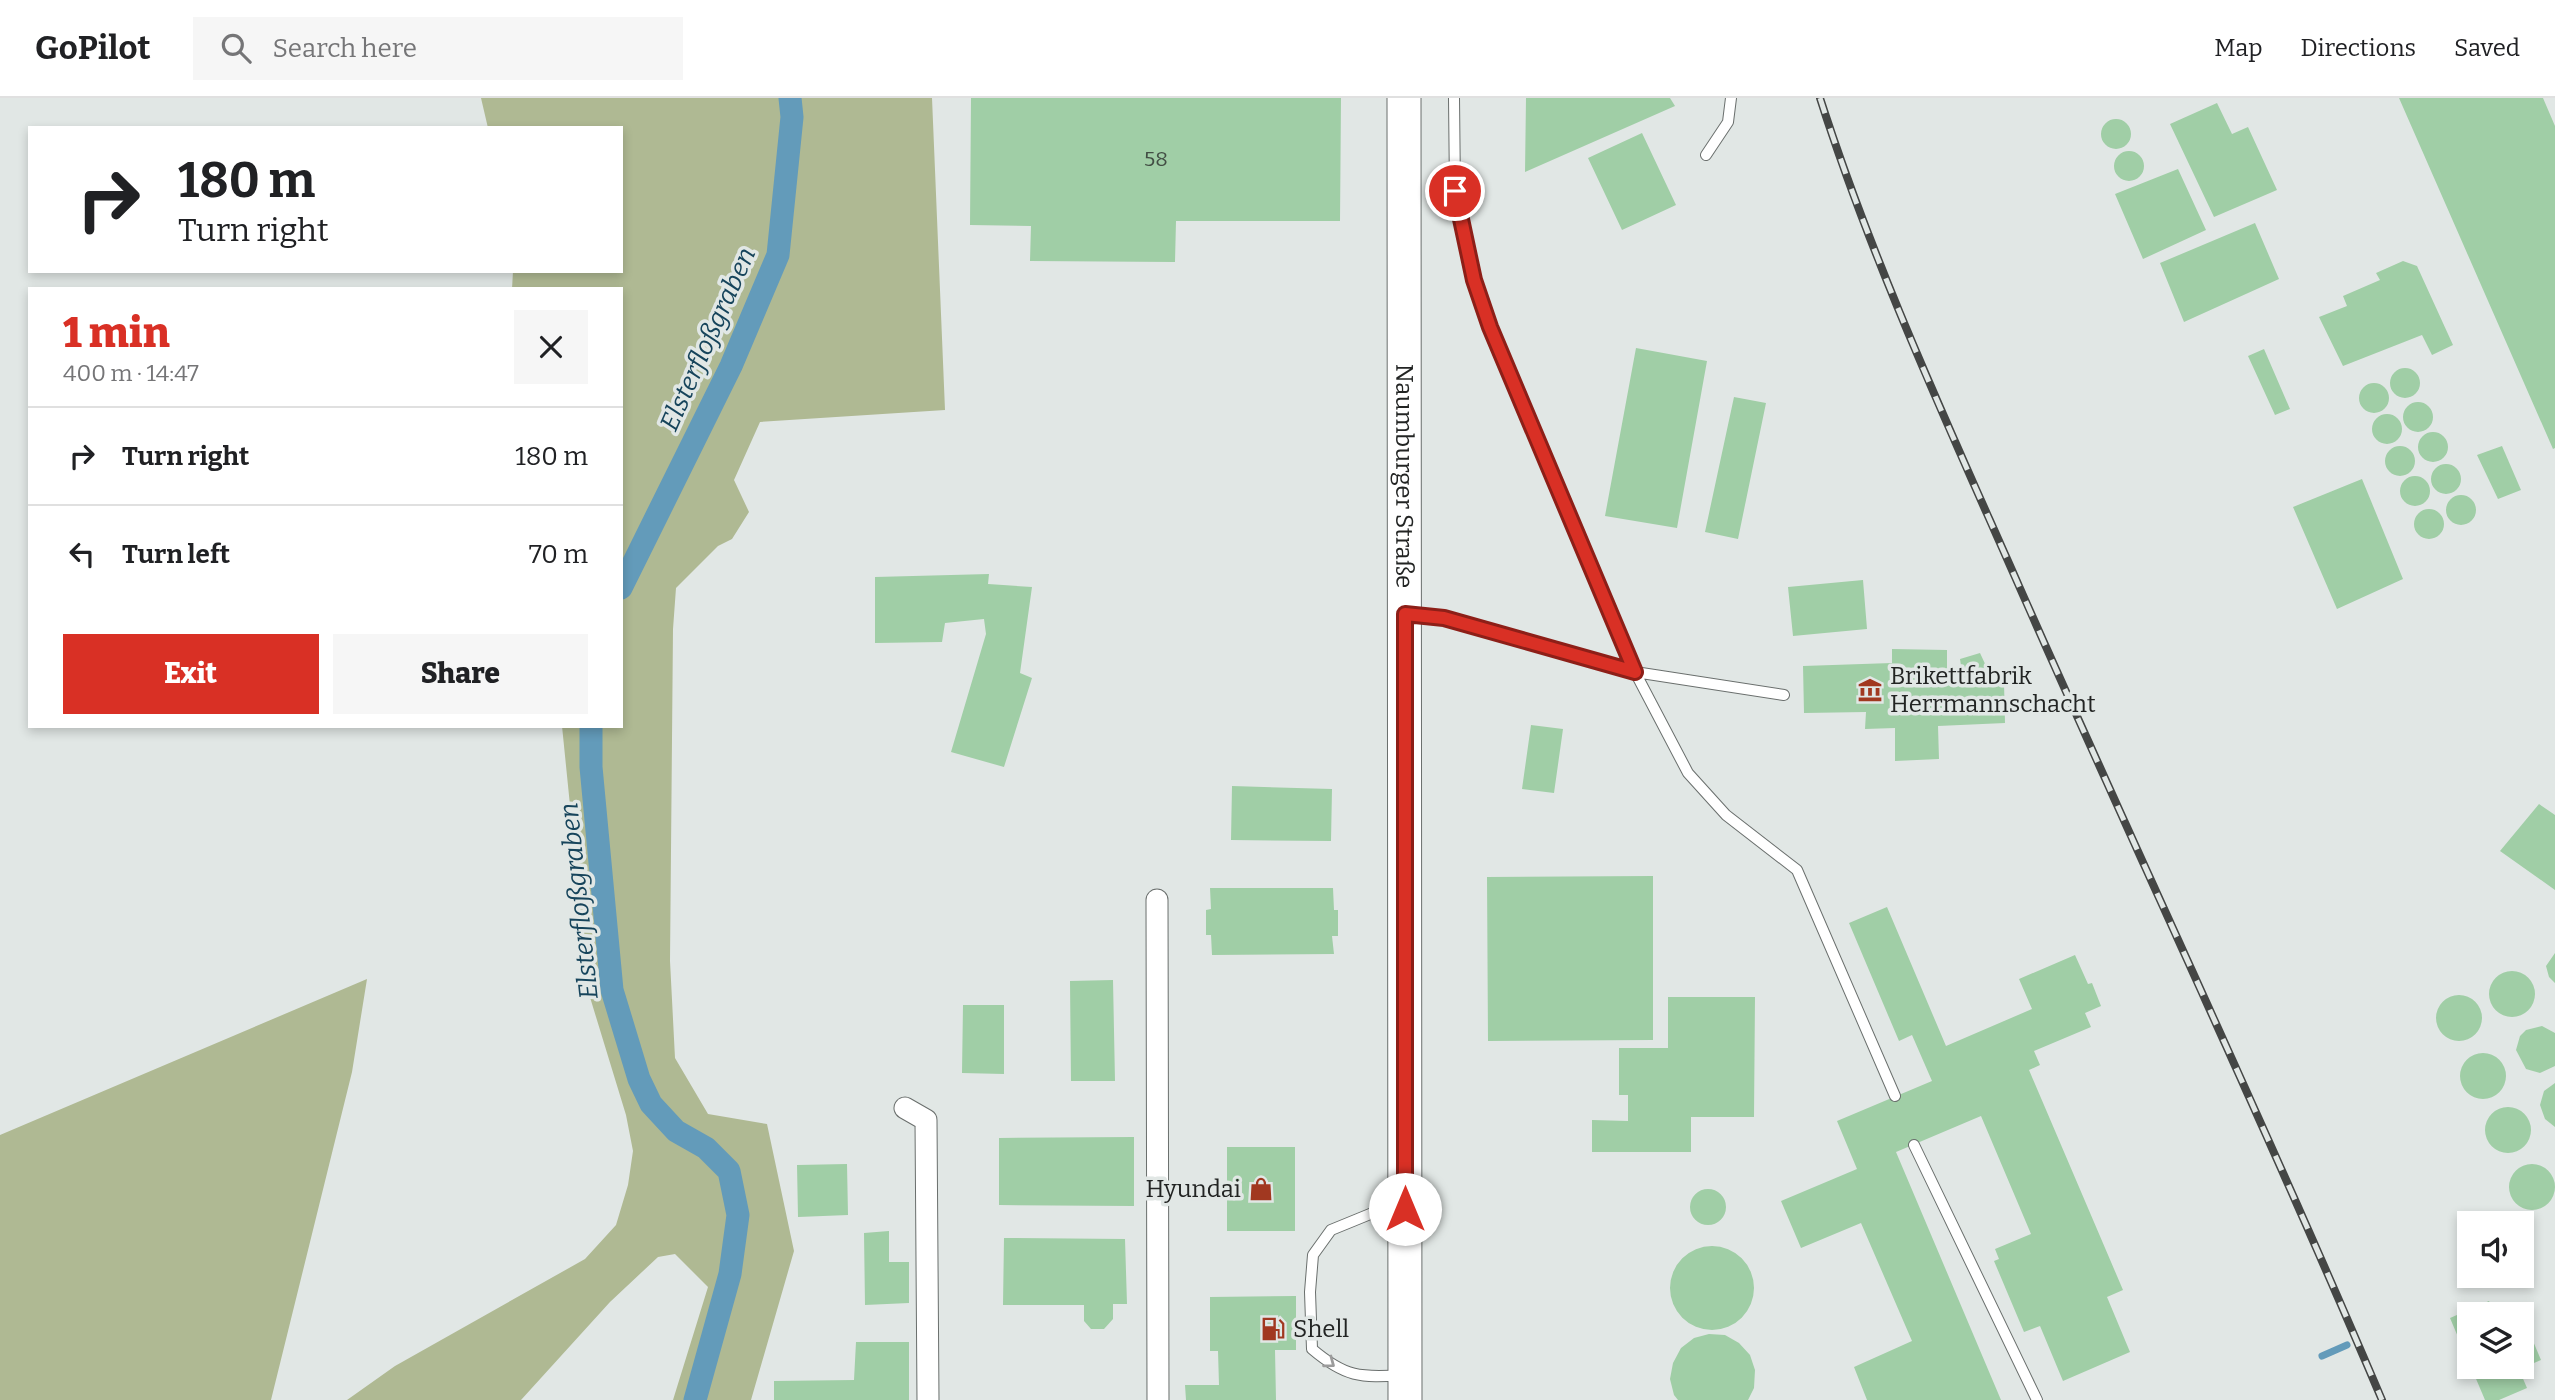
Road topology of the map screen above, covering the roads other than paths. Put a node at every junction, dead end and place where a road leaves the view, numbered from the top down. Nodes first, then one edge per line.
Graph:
1 (1404, 98) edge
2 (1454, 98) edge
3 (1731, 98) edge
4 (1706, 155) dead end
5 (1405, 614) junction
6 (1635, 672) junction
7 (1784, 695) dead end
8 (1157, 900) dead end
9 (1895, 1096) dead end
10 (905, 1108) dead end
11 (1914, 1145) dead end
12 (1405, 1209) junction
13 (1405, 1388) edge
14 (928, 1400) edge
15 (1158, 1400) edge
16 (2037, 1400) edge

1 - 5 main road, Naumburger Straße
2 - 6 lane
3 - 4 lane
5 - 6 lane
5 - 12 main road, Naumburger Straße
6 - 7 lane
6 - 9 lane
8 - 15 street
10 - 14 street
11 - 16 lane
12 - 13 main road, Naumburger Straße
12 -> 13 lane

